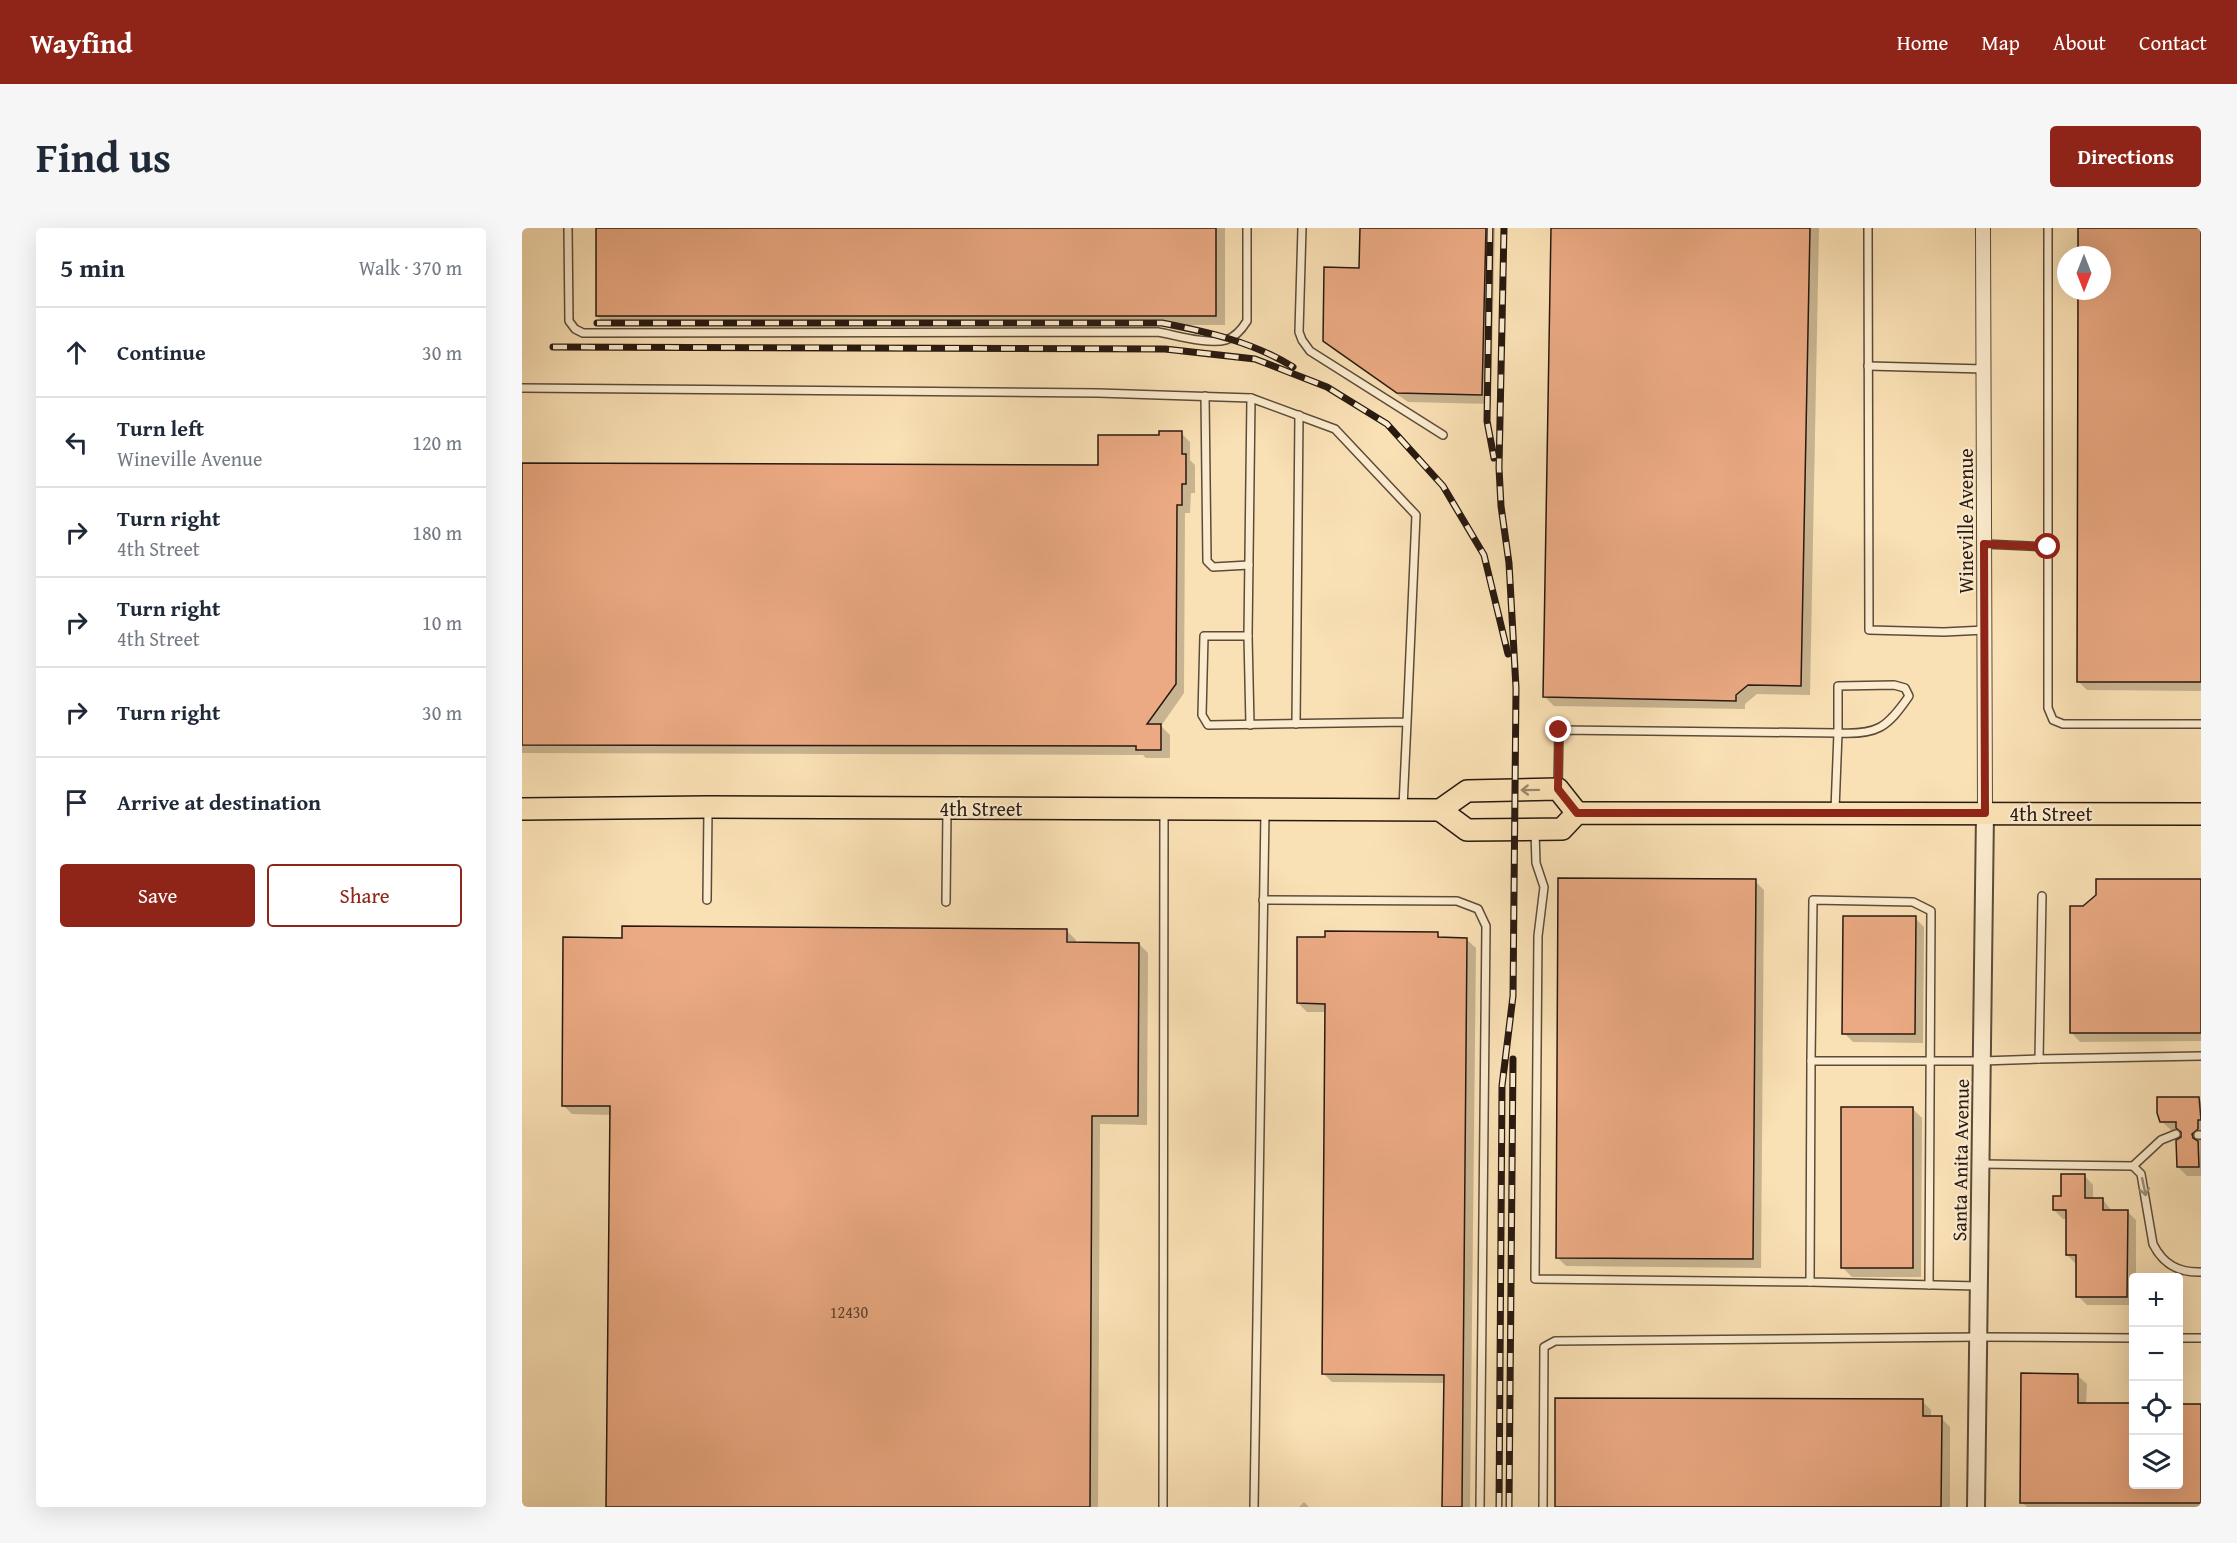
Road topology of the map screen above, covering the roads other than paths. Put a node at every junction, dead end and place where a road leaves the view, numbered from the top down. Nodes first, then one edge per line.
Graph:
1 (568, 228) edge
2 (1247, 228) edge
3 (1302, 228) edge
4 (1868, 228) edge
5 (1983, 228) edge
6 (2048, 228) edge
7 (1868, 366) junction
8 (1984, 369) junction
9 (522, 388) edge
10 (1205, 396) junction
11 (1251, 398) junction
12 (1299, 415) junction
13 (1443, 435) dead end
14 (1984, 544) junction
15 (2048, 547) junction
16 (1249, 565) junction
17 (1984, 630) junction
18 (1248, 636) junction
19 (1407, 722) junction
20 (1250, 724) junction
21 (1296, 724) junction
22 (2201, 724) edge
23 (1838, 733) junction
24 (1558, 789) junction
25 (708, 807) junction
26 (947, 808) junction
27 (522, 809) edge
28 (1164, 809) junction
29 (1265, 809) junction
30 (1403, 810) junction
31 (1440, 810) junction
32 (1577, 813) junction
33 (1835, 813) junction
34 (1985, 813) junction
35 (2201, 814) edge
36 (1535, 830) junction
37 (2042, 896) dead end
38 (707, 900) dead end
39 (1263, 900) junction
40 (946, 902) dead end
41 (2201, 1056) edge
42 (2039, 1059) junction
43 (1811, 1061) junction
44 (1930, 1061) junction
45 (1982, 1061) junction
46 (2176, 1134) dead end
47 (1981, 1164) junction
48 (2133, 1166) junction
49 (2201, 1272) edge
50 (1810, 1282) junction
51 (1929, 1285) junction
52 (1980, 1286) junction
53 (1979, 1337) junction
54 (2129, 1338) edge
55 (2183, 1338) edge
56 (2201, 1338) edge
57 (1163, 1507) edge
58 (1254, 1507) edge
59 (1480, 1507) edge
60 (1543, 1507) edge
61 (1976, 1507) edge

1 - 2 lane
3 - 13 lane
4 - 7 lane
5 - 8 street, Wineville Avenue
6 - 15 lane
7 - 8 lane
7 - 17 lane
8 - 14 street, Wineville Avenue
9 - 10 lane
10 - 11 lane
10 - 16 lane
11 - 12 lane
11 - 16 lane
12 - 19 lane
12 - 21 lane
14 - 15 lane
14 - 17 street, Wineville Avenue
15 - 22 lane
16 - 18 lane
17 - 34 street, Wineville Avenue
18 - 20 lane
18 - 20 lane
19 - 21 lane
19 - 30 lane
20 - 21 lane
23 - 23 lane
23 - 24 lane
23 - 33 lane
24 -> 31 main road
24 - 32 main road
25 - 26 main road, 4th Street
25 - 27 main road, 4th Street
25 - 38 lane
26 - 28 main road, 4th Street
26 - 40 lane
28 - 29 main road, 4th Street
28 - 57 lane
29 - 30 main road, 4th Street
29 - 39 lane
30 - 31 main road, 4th Street
31 - 36 main road
32 - 33 main road, 4th Street
32 - 36 main road
33 - 34 main road, 4th Street
34 - 35 main road, 4th Street
34 - 45 street, Santa Anita Avenue
36 - 50 lane
37 - 42 lane
39 - 58 lane
39 - 59 lane
41 - 42 lane
42 - 45 lane
43 - 44 lane
43 - 44 lane
43 - 50 lane
44 - 45 lane
44 - 51 lane
45 - 47 street, Santa Anita Avenue
46 - 48 lane
47 - 48 lane
47 - 52 street, Santa Anita Avenue
48 -> 49 lane
50 - 51 lane
51 - 52 lane
52 - 53 street, Santa Anita Avenue
53 - 54 lane
53 - 60 lane
53 - 61 street, Santa Anita Avenue
55 - 56 lane

